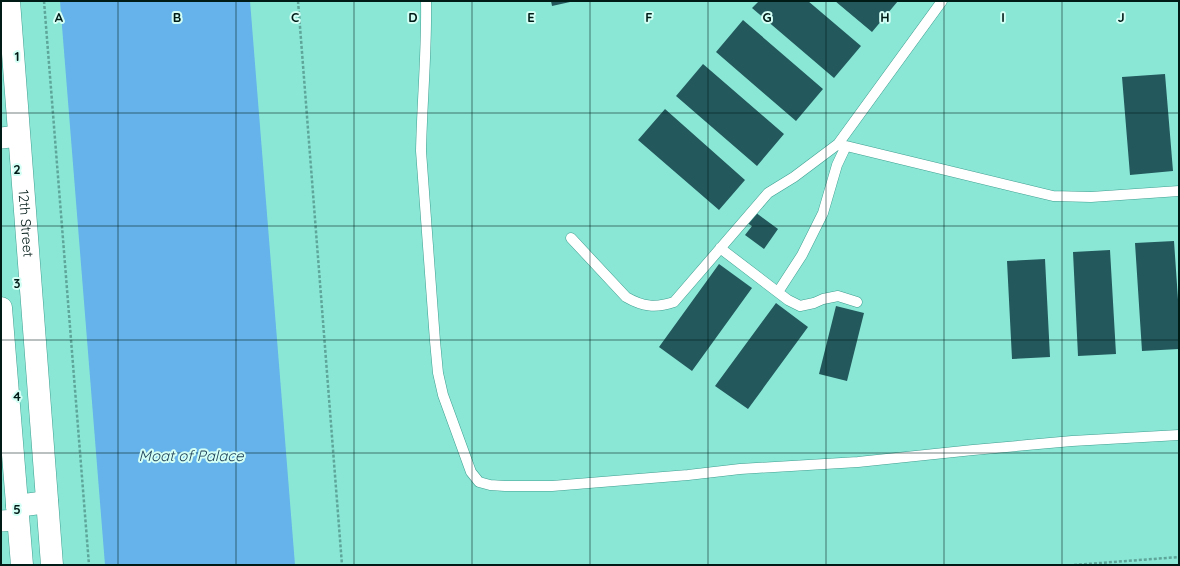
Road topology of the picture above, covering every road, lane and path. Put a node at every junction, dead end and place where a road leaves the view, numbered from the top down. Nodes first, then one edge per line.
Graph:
1 (9, 1) edge
2 (44, 1) edge
3 (298, 1) edge
4 (426, 1) edge
5 (942, 1) edge
6 (10, 137) edge
7 (842, 145) junction
8 (1179, 191) edge
9 (571, 238) dead end
10 (720, 248) junction
11 (778, 292) junction
12 (857, 302) dead end
13 (1, 308) edge
14 (1179, 436) edge
15 (7, 470) edge
16 (47, 502) junction
17 (12, 516) edge
18 (1179, 557) edge
19 (22, 565) edge
20 (52, 565) edge
21 (89, 565) edge
22 (342, 565) edge
23 (1074, 565) edge

1 - 6 main road, 12th Street
2 - 21 path
3 - 22 path
4 - 14 lane
5 - 7 lane
6 - 16 main road, 12th Street
7 - 8 lane
7 - 10 lane
7 - 11 lane
9 - 10 lane
10 - 11 lane
11 - 12 lane
13 - 15 main road
15 - 17 main road
16 - 17 main road
16 - 20 main road, 12th Street
17 - 19 main road
18 - 23 path

